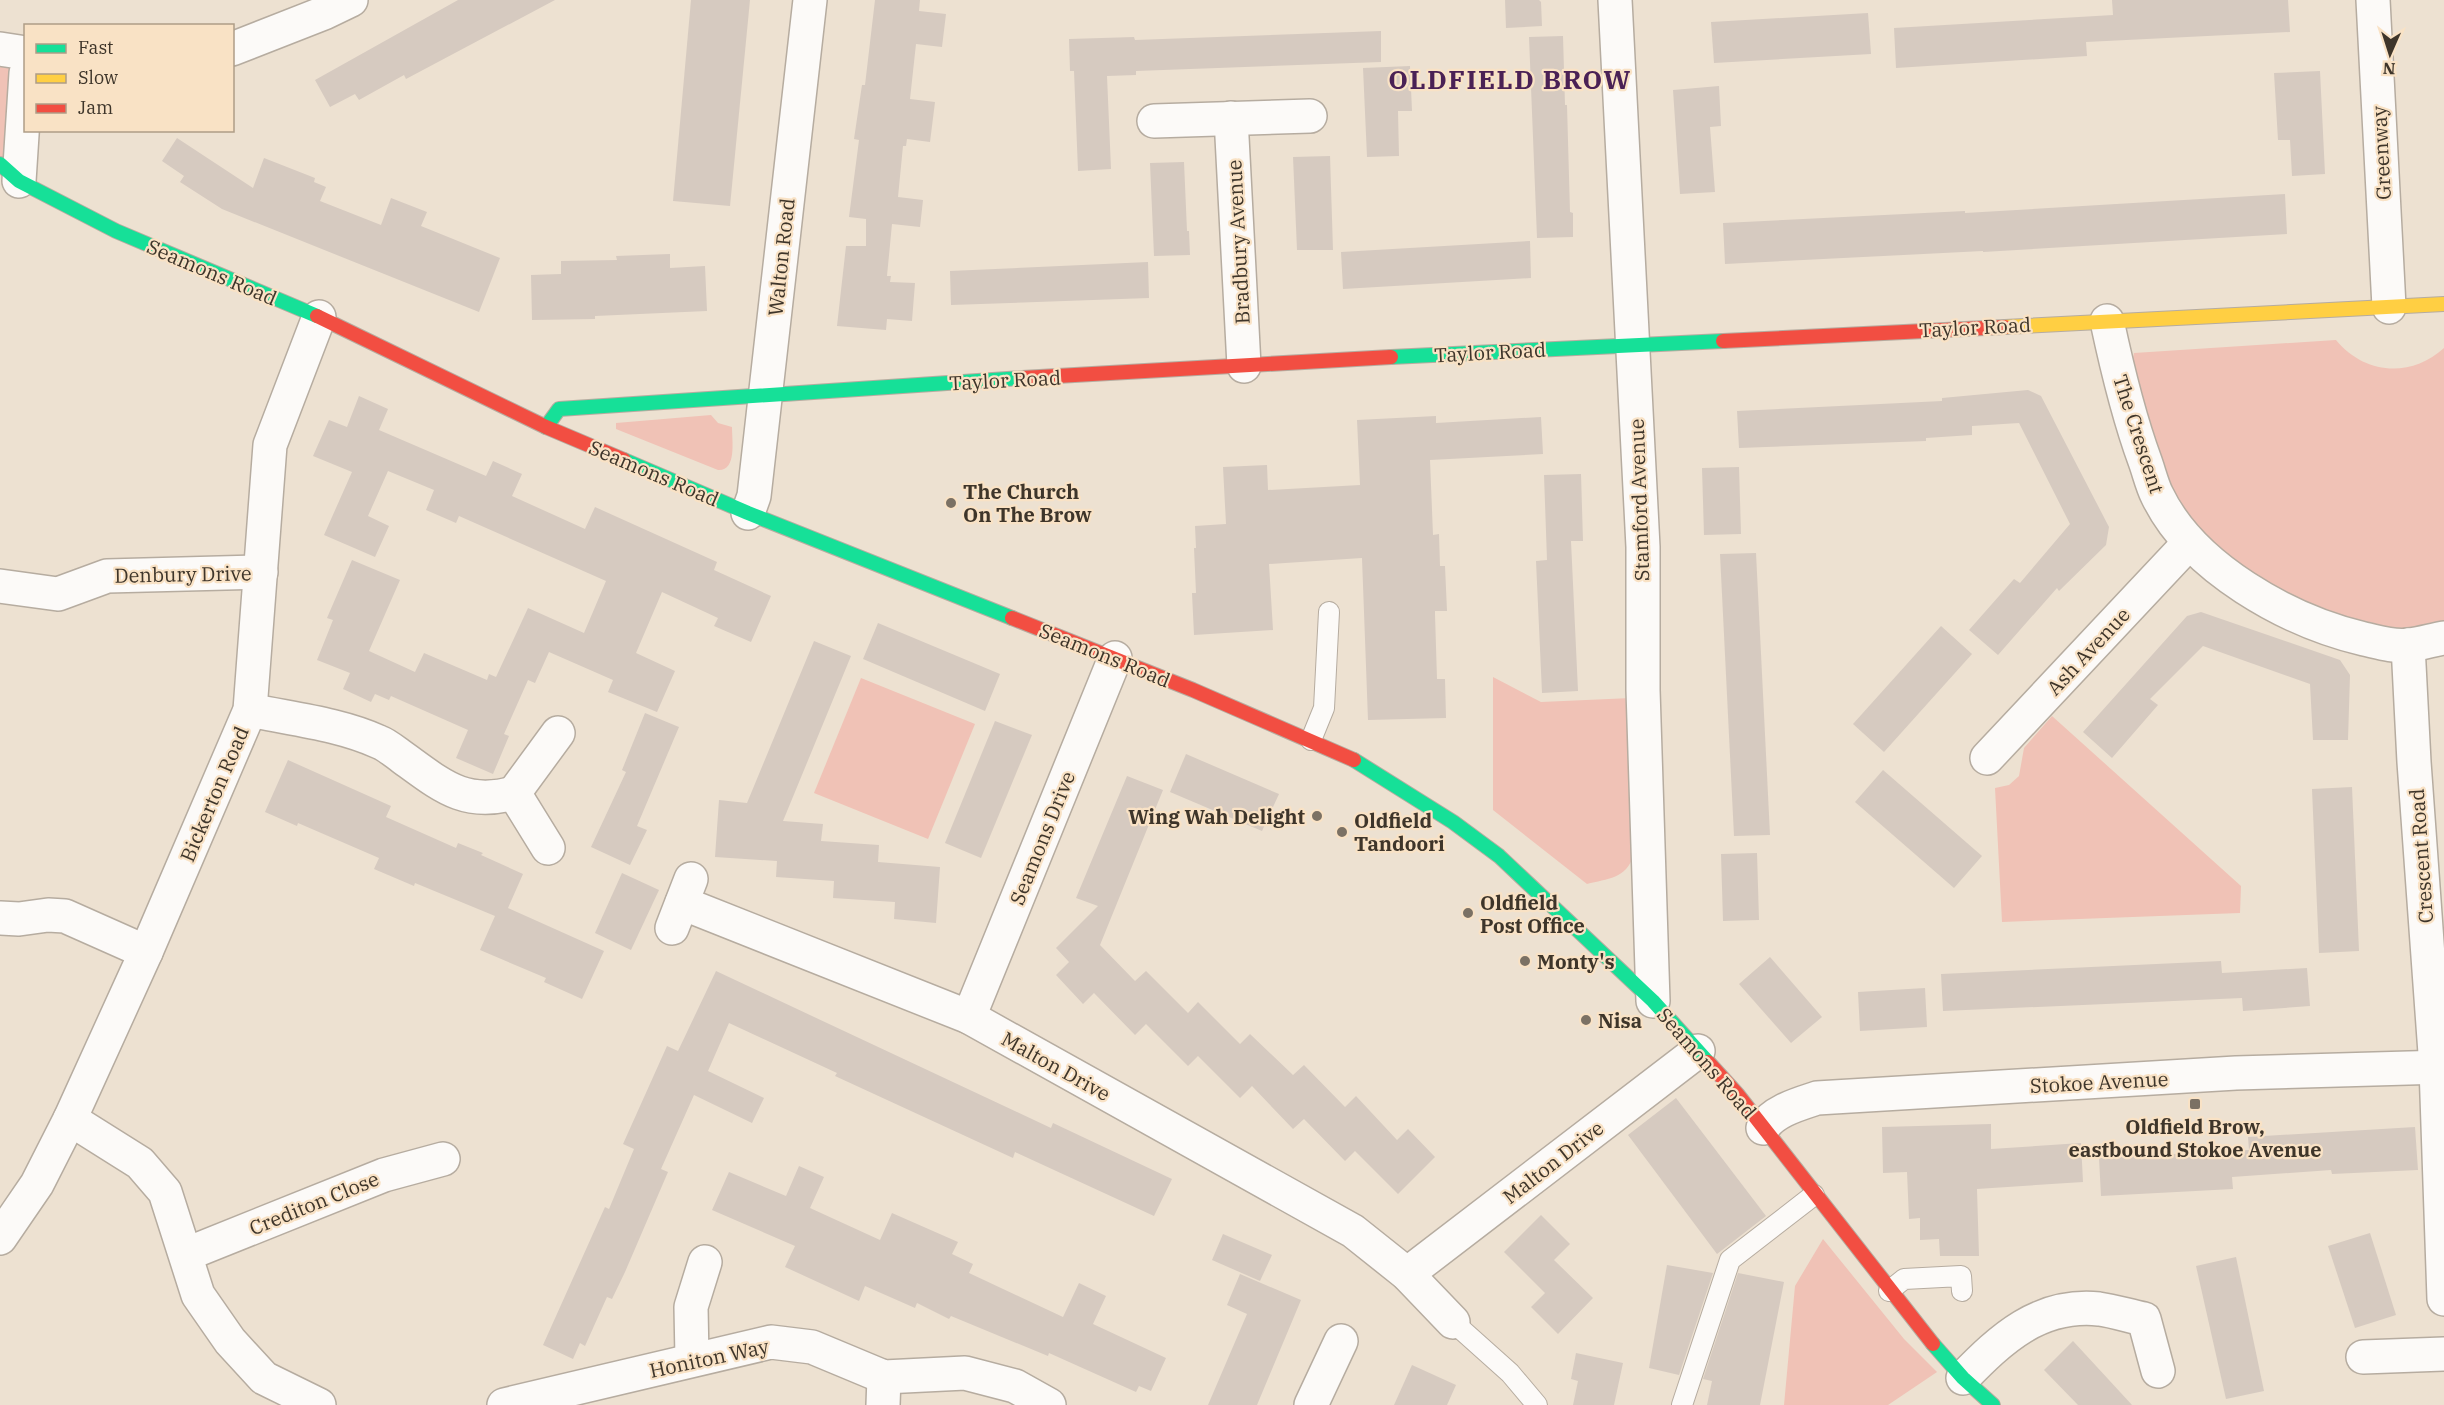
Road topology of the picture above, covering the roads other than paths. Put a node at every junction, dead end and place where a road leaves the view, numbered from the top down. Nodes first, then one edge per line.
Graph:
1 (351, 0) edge
2 (810, 0) edge
3 (1616, 0) edge
4 (2373, 0) edge
5 (234, 48) edge
6 (0, 49) edge
7 (24, 53) edge
8 (24, 86) edge
9 (1310, 116) dead end
10 (1232, 118) junction
11 (1154, 121) dead end
12 (10, 173) edge
13 (2444, 304) edge
14 (2389, 307) junction
15 (319, 317) junction
16 (2107, 321) junction
17 (1632, 344) junction
18 (1244, 366) junction
19 (766, 393) junction
20 (546, 428) junction
21 (748, 513) junction
22 (2189, 543) junction
23 (261, 573) junction
24 (0, 586) edge
25 (1329, 612) dead end
26 (2444, 638) edge
27 (2408, 645) junction
28 (1116, 658) junction
29 (250, 710) junction
30 (558, 733) dead end
31 (1311, 740) junction
32 (1987, 758) dead end
33 (514, 793) junction
34 (548, 848) dead end
35 (682, 903) dead end
36 (0, 918) edge
37 (146, 952) junction
38 (1653, 1001) junction
39 (969, 1017) junction
40 (1698, 1051) junction
41 (2440, 1067) edge
42 (70, 1119) junction
43 (1763, 1128) junction
44 (443, 1160) dead end
45 (1814, 1195) junction
46 (0, 1238) edge
47 (187, 1254) junction
48 (705, 1262) dead end
49 (1407, 1274) junction
50 (1889, 1291) junction
51 (1962, 1292) dead end
52 (2444, 1299) edge
53 (1453, 1322) joint
54 (1341, 1341) dead end
55 (2444, 1354) edge
56 (2363, 1357) dead end
57 (692, 1359) junction
58 (2158, 1371) dead end
59 (1963, 1378) junction
60 (884, 1391) edge
61 (543, 1401) edge
62 (314, 1404) edge
63 (504, 1405) edge
64 (1049, 1405) edge
65 (1311, 1405) edge
66 (1537, 1405) edge
67 (1682, 1405) edge
68 (1993, 1405) edge

1 - 5 street
2 - 19 street, Walton Road
3 - 17 street, Stamford Avenue
4 - 14 street, Greenway
6 - 7 street
8 - 12 street, Seamons Road
9 - 10 street
10 - 11 street
10 - 18 street, Bradbury Avenue
12 - 15 street, Seamons Road
13 - 14 street, Taylor Road
14 - 16 street, Taylor Road
15 - 20 street, Seamons Road
15 - 23 street, Bickerton Road
16 - 17 street, Taylor Road
16 - 22 street, The Crescent
17 - 18 street, Taylor Road
17 - 38 street, Stamford Avenue
18 - 19 street, Taylor Road
19 - 20 street, Taylor Road
19 - 21 street, Walton Road
20 - 21 street, Seamons Road
21 - 28 street, Seamons Road
22 - 27 street, The Crescent
22 - 32 street, Ash Avenue
23 - 24 street, Denbury Drive
23 - 29 street, Bickerton Road
25 - 31 lane
26 - 27 street, The Crescent
27 - 41 street, Crescent Road
28 - 31 street, Seamons Road
28 - 39 street, Seamons Drive
29 - 33 street
29 - 37 street, Bickerton Road
30 - 33 street
31 - 38 street, Seamons Road
33 - 34 street
35 - 39 street, Malton Drive
36 - 37 street
37 - 42 street, Bickerton Road
38 - 40 street, Seamons Road
39 - 49 street, Malton Drive
40 - 43 street, Seamons Road
40 - 49 street, Malton Drive
41 - 43 street, Stokoe Avenue
41 - 52 street, Crescent Road
42 - 46 street, Bickerton Road
42 - 47 street
43 - 45 street, Seamons Road
44 - 47 street, Crediton Close
45 - 50 street, Seamons Road
45 - 67 lane
47 - 62 street
48 - 57 street
49 - 53 street, Malton Drive
50 - 51 lane
50 - 59 street, Seamons Road
53 - 66 lane
54 - 65 street
55 - 56 street
57 - 60 street, Honiton Way
57 - 61 street, Honiton Way
58 - 59 street
59 - 68 street, Seamons Road
60 - 64 street, Honiton Way
61 - 63 street, Honiton Way

